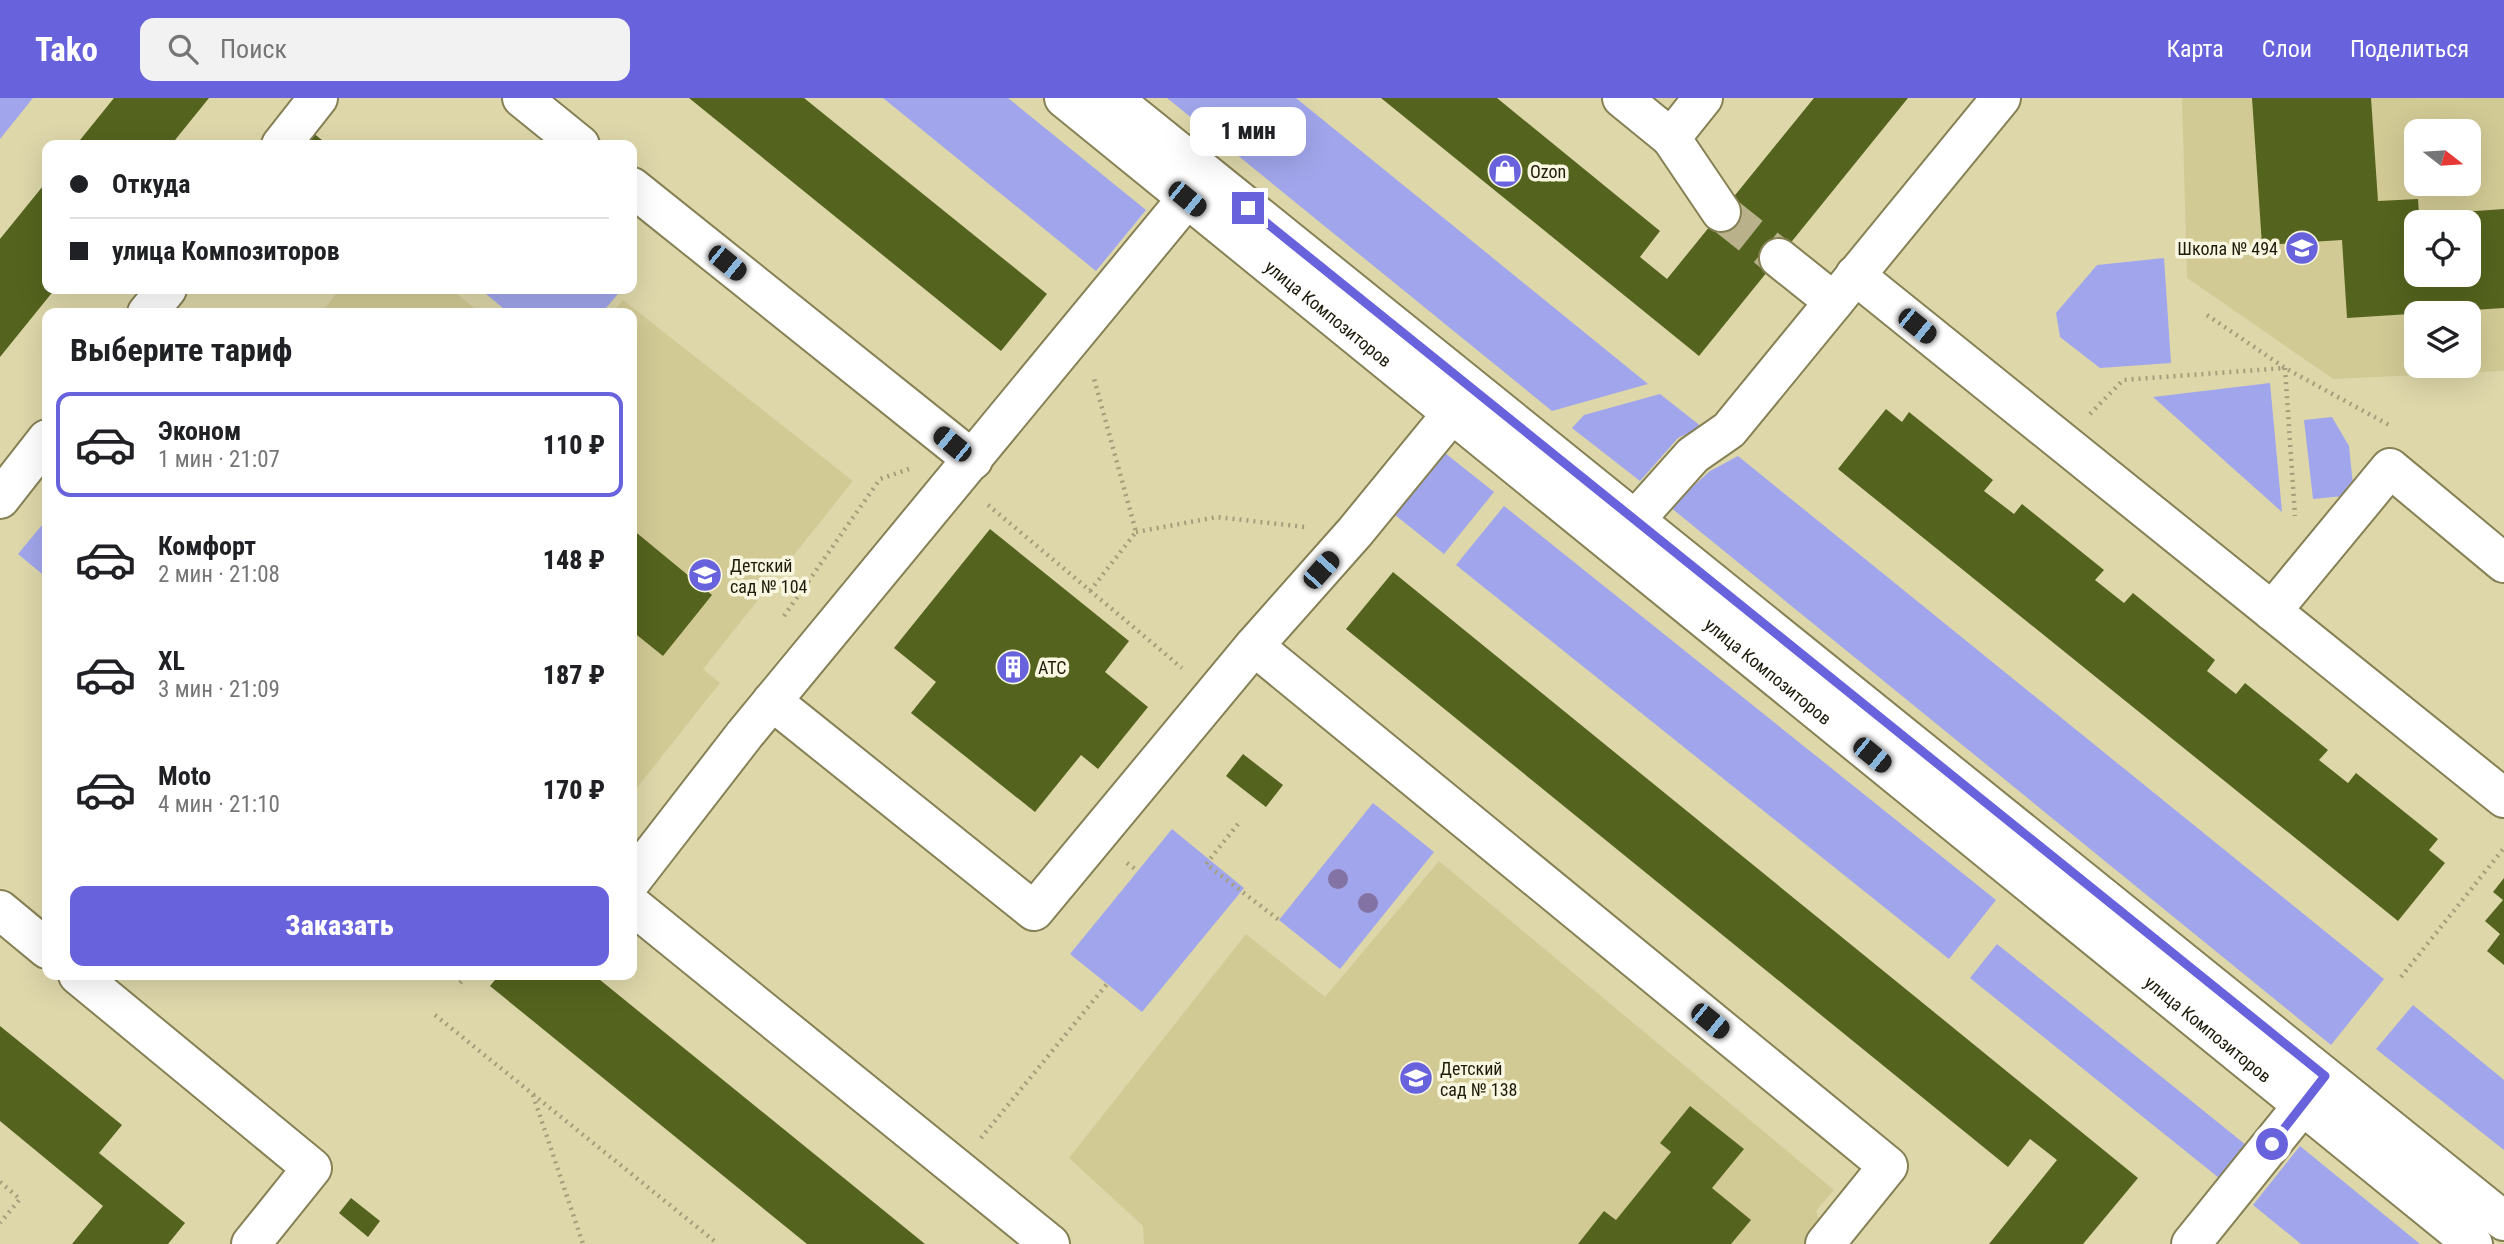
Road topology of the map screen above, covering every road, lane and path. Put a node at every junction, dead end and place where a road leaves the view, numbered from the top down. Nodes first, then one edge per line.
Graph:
1 (318, 98) edge
2 (522, 98) edge
3 (1064, 98) edge
4 (1112, 98) edge
5 (1622, 98) edge
6 (1703, 98) edge
7 (2001, 98) edge
8 (1671, 138) junction
9 (285, 140) edge
10 (574, 140) edge
11 (1197, 187) junction
12 (637, 191) edge
13 (1721, 212) tunnel mouth
14 (1779, 258) tunnel mouth
15 (1844, 289) junction
16 (163, 294) edge
17 (151, 308) edge
18 (2207, 315) dead end
19 (1080, 331) junction
20 (2285, 368) junction
21 (1463, 401) junction
22 (2391, 426) dead end
23 (2063, 443) junction
24 (42, 445) edge
25 (965, 470) junction
26 (0, 499) edge
27 (1136, 532) junction
28 (1355, 532) junction
29 (1624, 532) junction
30 (2504, 563) edge
31 (2299, 577) junction
32 (1090, 591) junction
33 (2272, 611) junction
34 (1254, 646) junction
35 (1214, 695) junction
36 (772, 701) junction
37 (2502, 793) edge
38 (1238, 824) dead end
39 (2504, 848) edge
40 (637, 874) edge
41 (637, 909) edge
42 (0, 910) edge
43 (1279, 920) dead end
44 (42, 945) edge
45 (2401, 977) dead end
46 (84, 980) edge
47 (463, 980) edge
48 (460, 983) dead end
49 (1107, 984) dead end
50 (435, 1015) dead end
51 (2314, 1091) junction
52 (533, 1094) junction
53 (956, 1168) junction
54 (0, 1182) edge
55 (2504, 1221) edge
56 (0, 1223) edge
57 (251, 1244) edge
58 (583, 1244) edge
59 (718, 1244) edge
60 (1050, 1244) edge
61 (1825, 1244) edge
62 (2191, 1244) edge
63 (2473, 1244) edge

1 - 9 street
2 - 10 street
3 - 11 street, улица Композиторов
4 - 11 street, улица Композиторов
5 - 8 street
6 - 8 street
7 - 15 street
8 - 13 street
11 - 19 street
11 - 21 street, улица Композиторов
12 - 25 street
14 - 15 street
15 - 23 street
15 - 29 street
16 - 17 street
18 - 20 path
19 - 25 street
19 - 27 path
20 - 22 path
20 - 23 path
20 - 31 path
21 - 28 street
21 - 29 street, улица Композиторов
23 - 33 street
24 - 26 street
25 - 32 path
25 - 36 street
27 - 28 path
27 - 32 path
28 - 34 street
29 - 51 street, улица Композиторов
30 - 31 street
31 - 33 street
32 - 35 path
33 - 37 street
34 - 35 street
34 - 61 street
35 - 36 street
36 - 40 street
38 - 43 path
39 - 45 path
41 - 53 street
42 - 44 street
46 - 57 street
47 - 48 path
49 - 53 path
50 - 52 path
51 - 55 street, улица Композиторов
51 - 62 street
51 - 63 street, улица Композиторов
52 - 58 path
52 - 59 path
53 - 60 street
54 - 56 path

